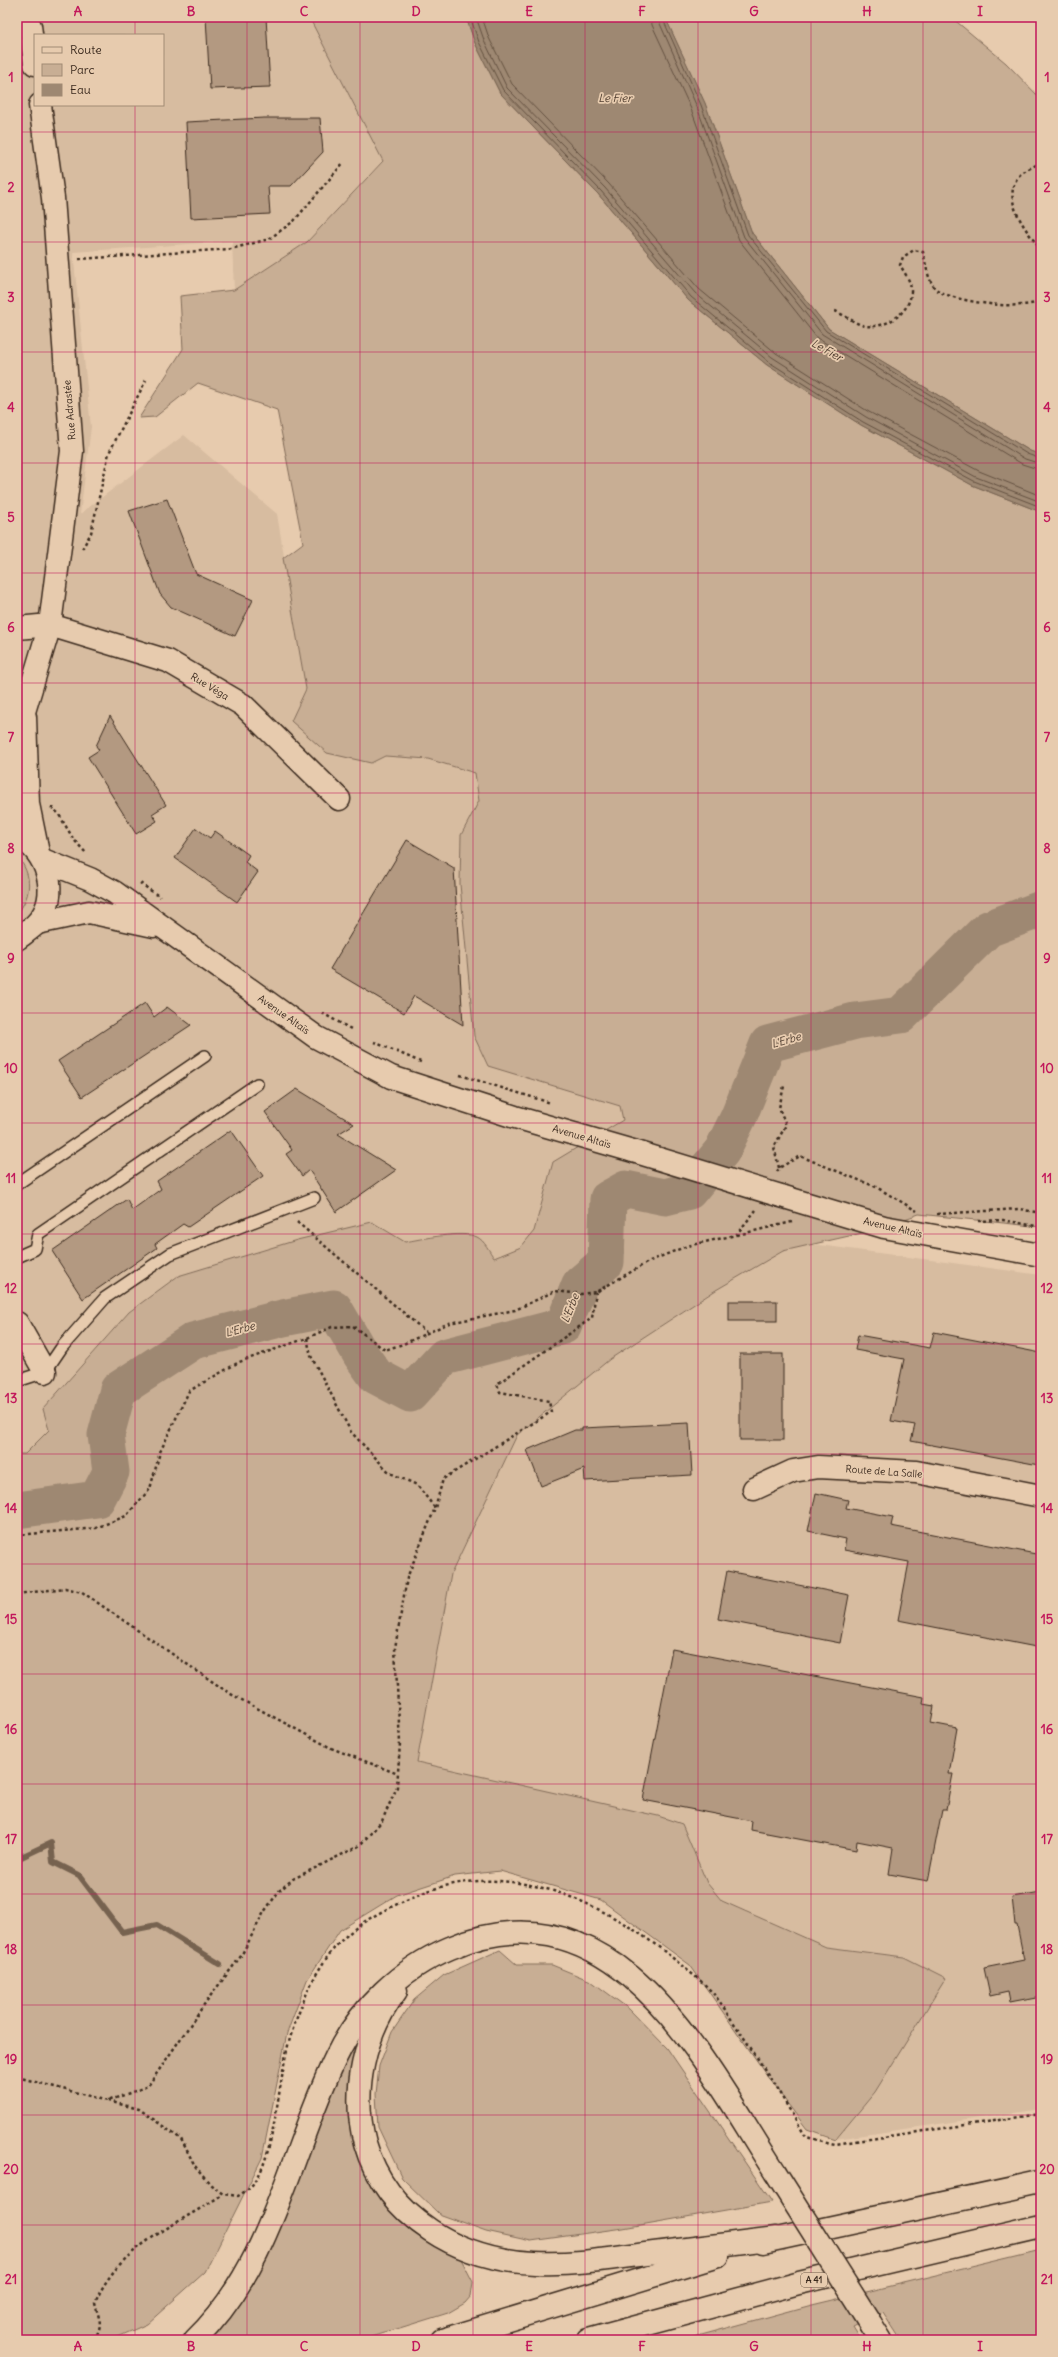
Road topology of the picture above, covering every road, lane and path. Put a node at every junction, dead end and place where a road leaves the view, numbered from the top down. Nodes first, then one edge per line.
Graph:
1 (21, 28) edge
2 (34, 61) edge
3 (40, 106) edge
4 (1041, 161) edge
5 (344, 162) dead end
6 (1041, 250) edge
7 (56, 260) junction
8 (1041, 300) edge
9 (835, 311) dead end
10 (146, 380) dead end
11 (59, 558) junction
12 (50, 625) junction
13 (17, 628) edge
14 (25, 710) junction
15 (17, 735) edge
16 (28, 798) junction
17 (338, 799) dead end
18 (17, 836) edge
19 (40, 856) junction
20 (89, 856) dead end
21 (136, 880) dead end
22 (161, 897) dead end
23 (37, 923) junction
24 (161, 927) junction
25 (17, 939) edge
26 (316, 1010) dead end
27 (356, 1032) dead end
28 (369, 1040) dead end
29 (205, 1056) dead end
30 (424, 1064) dead end
31 (454, 1073) dead end
32 (257, 1084) dead end
33 (784, 1086) dead end
34 (558, 1105) dead end
35 (17, 1184) edge
36 (314, 1198) dead end
37 (760, 1205) dead end
38 (283, 1210) junction
39 (920, 1212) dead end
40 (1041, 1213) edge
41 (933, 1214) dead end
42 (793, 1222) dead end
43 (736, 1235) junction
44 (1041, 1254) edge
45 (17, 1257) edge
46 (596, 1292) junction
47 (17, 1323) edge
48 (426, 1332) junction
49 (307, 1338) junction
50 (45, 1372) junction
51 (17, 1381) edge
52 (754, 1489) dead end
53 (1041, 1496) edge
54 (435, 1508) junction
55 (17, 1535) edge
56 (17, 1594) edge
57 (398, 1774) junction
58 (420, 1965) junction
59 (17, 2077) edge
60 (108, 2101) junction
61 (1041, 2114) edge
62 (1041, 2182) edge
63 (223, 2194) junction
64 (1041, 2226) edge
65 (776, 2238) junction
66 (876, 2332) edge
67 (94, 2340) edge
68 (195, 2340) edge
69 (442, 2340) edge
70 (588, 2340) edge

1 - 2 main road
3 - 7 main road, Rue Adrastée
4 - 6 path
5 - 7 path
7 - 11 main road, Rue Adrastée
8 - 9 path
10 - 11 path
11 - 12 main road, Rue Adrastée
12 - 13 main road
12 - 14 main road, Rue Adrastée
12 - 17 main road, Rue Véga
14 - 15 main road, Rue Adrastée
14 - 16 main road, Rue Adrastée
16 - 19 main road, Rue Adrastée
16 - 20 path
18 - 19 main road
19 - 23 main road, Rue Adrastée
19 - 24 main road, Avenue Altaïs
21 - 22 path
23 - 24 main road, Avenue Altaïs
23 - 25 main road
24 - 44 main road, Avenue Altaïs, bridge
26 - 27 path
28 - 30 path
29 - 35 lane
31 - 34 path
32 - 45 lane
33 - 39 path
36 - 38 lane
37 - 43 path
38 - 48 path
38 - 50 lane
40 - 41 path
42 - 43 path
43 - 46 path
46 - 48 path
46 - 54 path
47 - 50 main road
48 - 49 path
49 - 54 path
49 - 55 path
50 - 51 lane
52 - 53 main road, Route de La Salle
54 - 57 path
56 - 57 path
57 - 60 path
58 - 65 main road
58 - 66 main road, bridge
58 - 68 main road
59 - 60 path
60 - 63 path
61 - 63 path
62 - 65 main road
63 - 67 path
64 - 70 main road, A 41
65 - 69 main road

